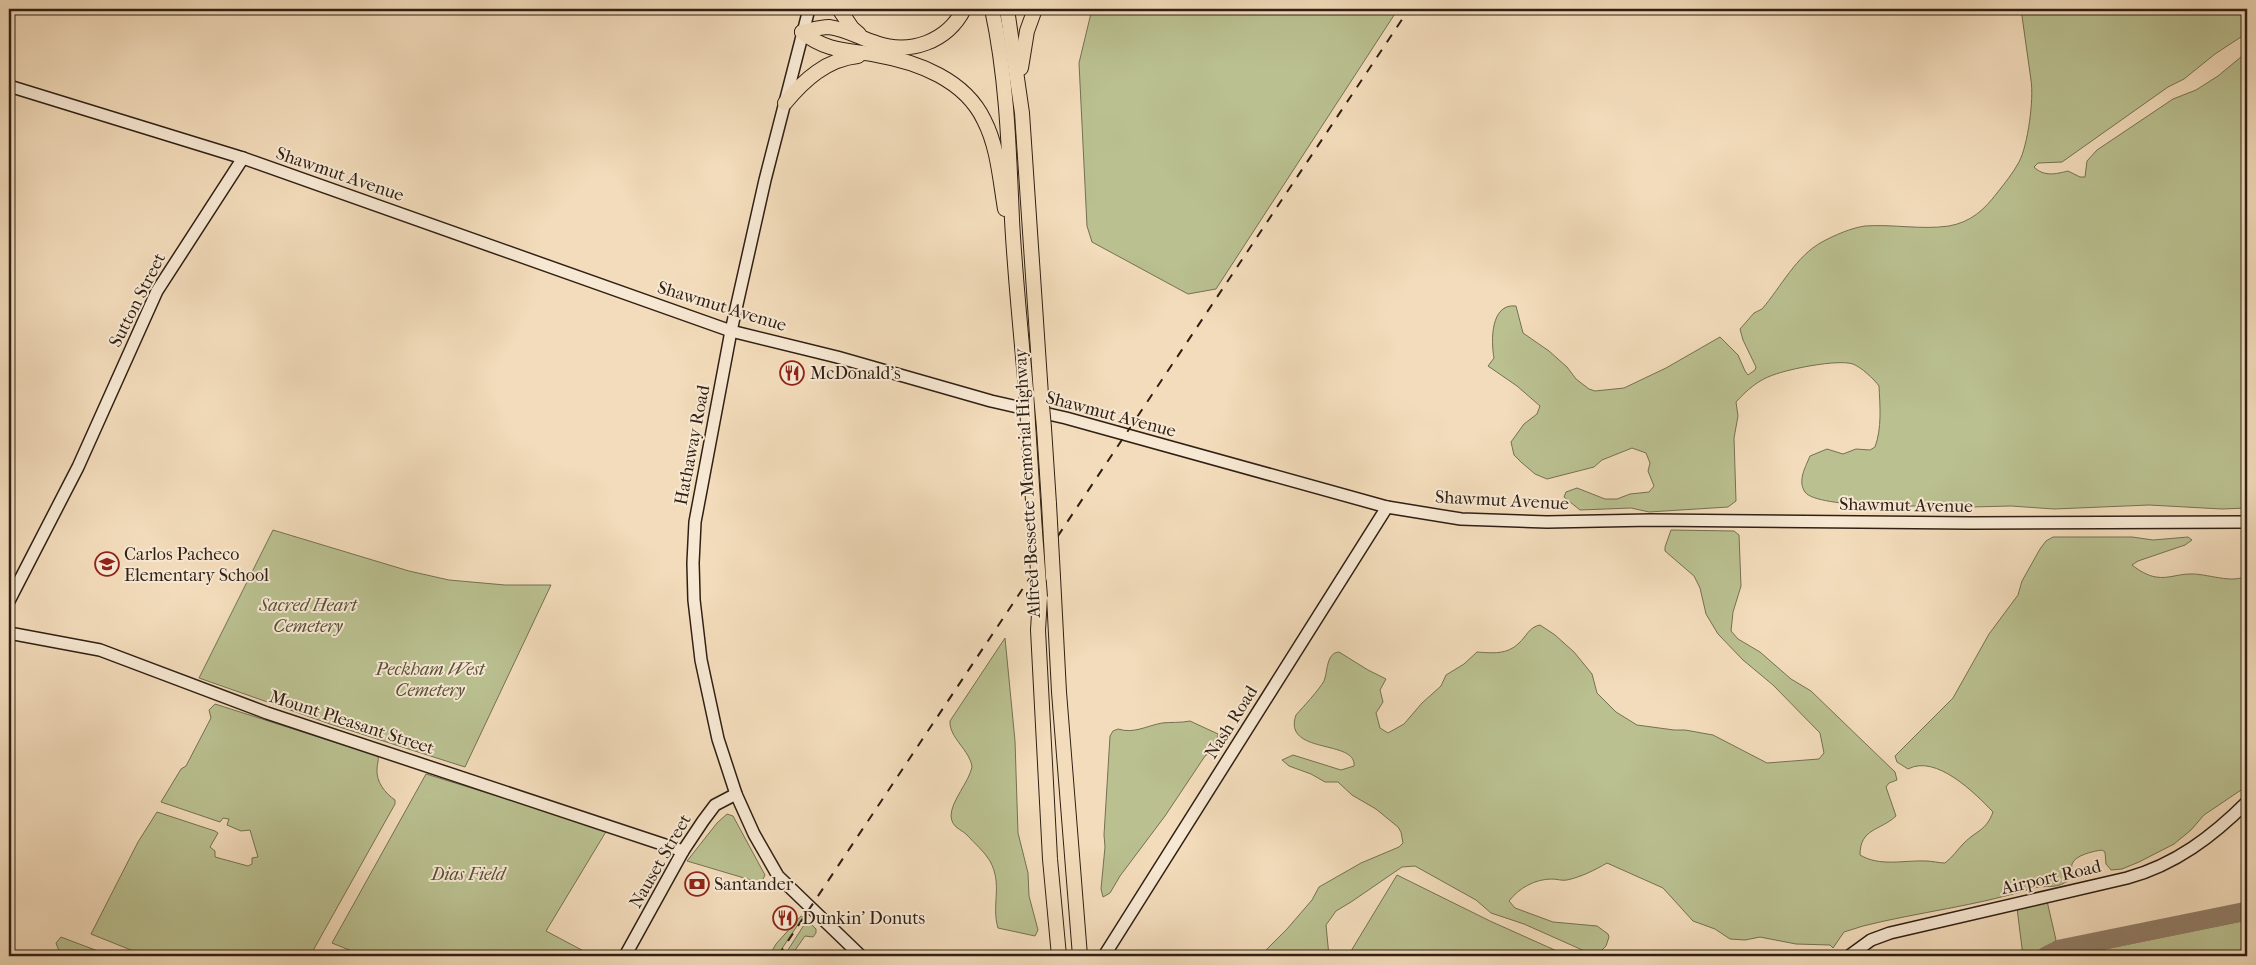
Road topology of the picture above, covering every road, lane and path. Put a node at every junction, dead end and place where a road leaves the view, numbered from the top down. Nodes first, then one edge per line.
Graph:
1 (809, 9) edge
2 (839, 9) edge
3 (964, 9) edge
4 (992, 9) edge
5 (1007, 9) edge
6 (1035, 9) edge
7 (802, 32) junction
8 (866, 39) junction
9 (877, 55) junction
10 (1018, 78) junction
11 (9, 86) edge
12 (785, 103) junction
13 (243, 158) junction
14 (1016, 275) junction
15 (731, 331) junction
16 (1387, 507) junction
17 (2247, 522) edge
18 (9, 601) edge
19 (9, 632) edge
20 (736, 794) junction
21 (2247, 802) edge
22 (683, 851) junction
23 (625, 956) edge
24 (861, 956) edge
25 (1059, 956) edge
26 (1080, 956) edge
27 (1104, 956) edge
28 (1849, 956) edge

1 - 7 street, Hathaway Road
2 - 8 highway
3 - 8 highway
4 - 14 highway, Alfred Bessette Memorial Highway
5 - 10 highway, Alfred Bessette Memorial Highway
6 - 10 highway
7 - 8 highway
7 - 9 highway
7 - 12 street, Hathaway Road
9 - 12 highway
9 - 14 highway
10 - 26 highway, Alfred Bessette Memorial Highway, bridge
11 - 13 street, Shawmut Avenue
12 - 15 street, Hathaway Road
13 - 15 street, Shawmut Avenue
13 - 18 street, Sutton Street
14 - 25 highway, Alfred Bessette Memorial Highway, bridge
15 - 16 street, Shawmut Avenue
15 - 20 street, Hathaway Road
16 - 17 street, Shawmut Avenue
16 - 27 street, Nash Road
19 - 22 street, Mount Pleasant Street
20 - 22 street, Nauset Street
20 - 24 street, Hathaway Road
21 - 28 street, Airport Road
22 - 23 street, Nauset Street

